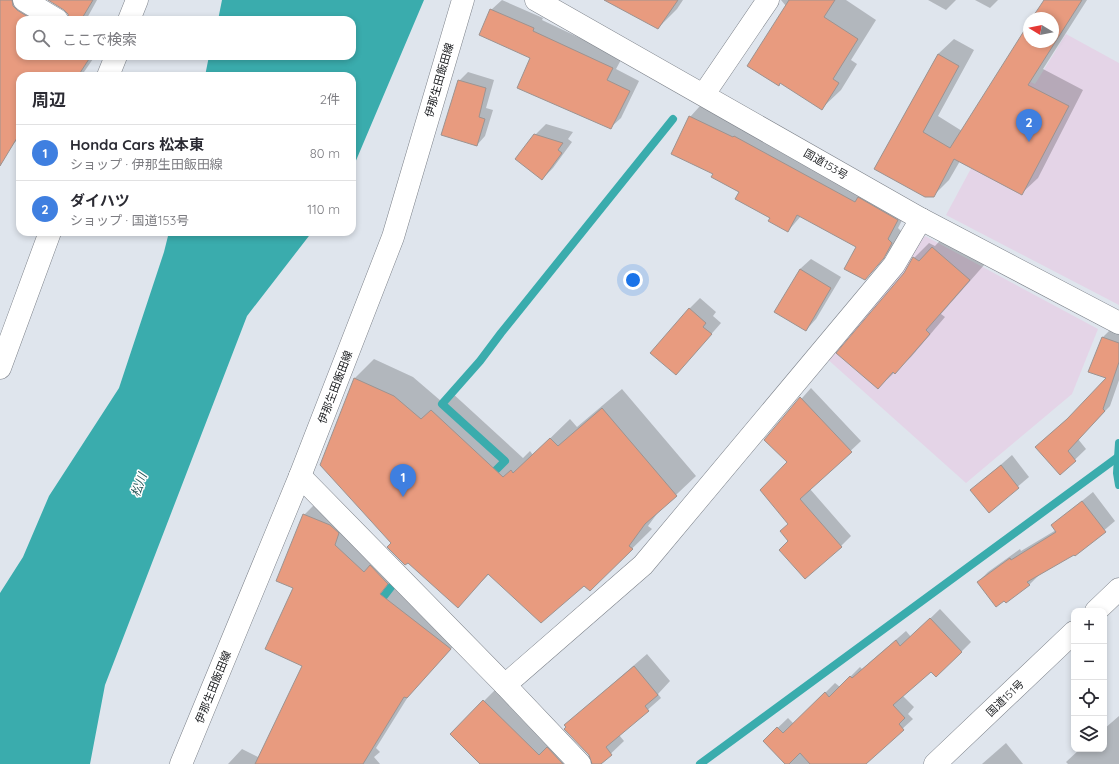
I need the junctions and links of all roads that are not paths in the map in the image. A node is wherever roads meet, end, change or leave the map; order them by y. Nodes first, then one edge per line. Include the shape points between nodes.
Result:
1 (24, 0) edge
2 (137, 0) edge
3 (463, 0) edge
4 (536, 0) edge
5 (768, 0) edge
6 (50, 16) edge
7 (131, 16) edge
8 (114, 60) edge
9 (109, 72) edge
10 (704, 94) junction
11 (921, 219) junction
12 (48, 236) edge
13 (1119, 323) edge
14 (4, 344) edge
15 (0, 368) edge
16 (300, 476) junction
17 (1119, 589) edge
18 (1099, 608) edge
19 (1071, 635) edge
20 (505, 684) junction
21 (181, 764) edge
22 (580, 764) edge
23 (935, 764) edge

1 - 6 main road
2 - 7 main road
3 - 16 main road, 伊那生田飯田線 via 392,237
4 - 10 main road, 国道153号
5 - 10 main road
8 - 9 main road
10 - 11 main road, 国道153号
11 - 13 main road, 国道153号
11 - 20 main road via 894,265 643,565
12 - 14 main road
14 - 15 main road
16 - 20 main road
16 - 21 main road, 伊那生田飯田線
17 - 18 main road
19 - 23 main road, 国道151号
20 - 22 main road

